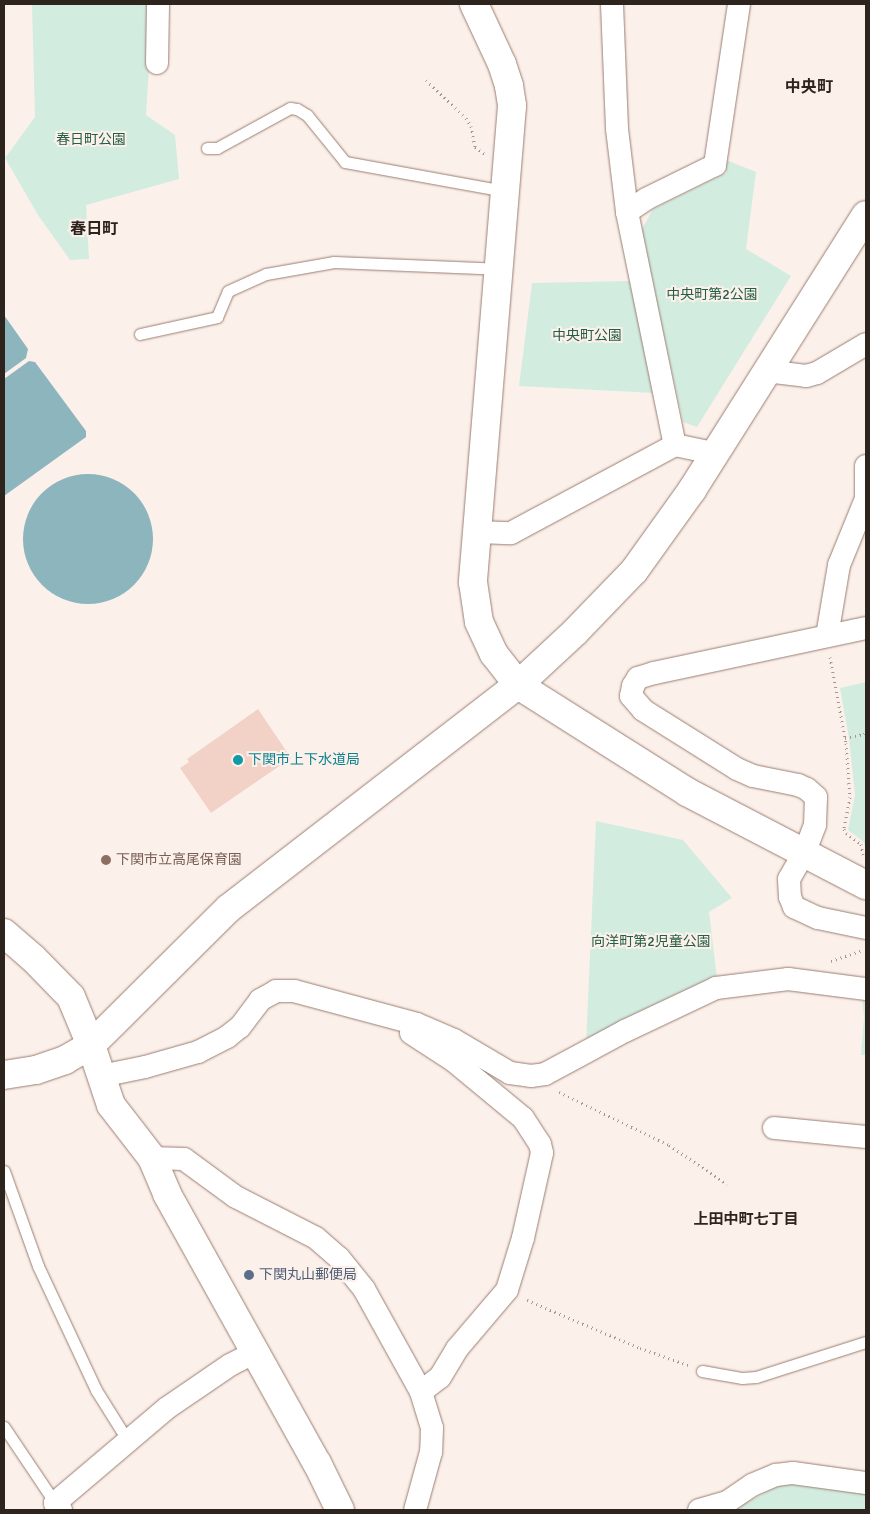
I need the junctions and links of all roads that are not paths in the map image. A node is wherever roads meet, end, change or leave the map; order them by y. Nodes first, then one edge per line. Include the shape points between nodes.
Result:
1 (158, 4) edge
2 (474, 4) edge
3 (612, 4) edge
4 (739, 4) edge
5 (157, 63) dead end
6 (207, 148) dead end
7 (505, 191) junction
8 (627, 212) junction
9 (866, 215) edge
10 (498, 269) junction
11 (140, 334) dead end
12 (866, 344) edge
13 (766, 371) junction
14 (675, 444) junction
15 (714, 453) junction
16 (866, 466) edge
17 (477, 532) junction
18 (866, 628) edge
19 (827, 636) junction
20 (518, 685) junction
21 (804, 853) junction
22 (866, 885) edge
23 (866, 928) edge
24 (4, 933) edge
25 (866, 989) edge
26 (383, 1015) junction
27 (91, 1045) junction
28 (4, 1075) edge
29 (101, 1076) junction
30 (774, 1128) dead end
31 (866, 1137) edge
32 (152, 1158) junction
33 (4, 1171) edge
34 (866, 1342) edge
35 (255, 1352) junction
36 (702, 1371) road end
37 (421, 1392) junction
38 (4, 1426) edge
39 (128, 1441) junction
40 (866, 1483) edge
41 (56, 1508) edge
42 (340, 1510) edge
43 (415, 1510) edge
44 (700, 1510) edge

1 - 5 street
2 - 7 street via 509,86 512,106
3 - 8 street via 617,129
4 - 8 street via 715,164
6 - 7 lane via 217,148 290,108 297,109 306,115 345,162
7 - 10 street
8 - 14 street
9 - 13 street
10 - 11 lane via 334,262 266,274 228,291 217,317
10 - 17 street
12 - 13 street via 817,373 806,376
13 - 15 street
14 - 15 street
14 - 17 street via 511,533
15 - 20 street via 692,490 634,571
16 - 19 street via 866,500 839,565
17 - 20 street via 473,582 479,622 494,654
18 - 19 street
19 - 21 street via 654,672 638,678 631,696 643,710 737,769 753,776 807,788 816,797 817,806 815,826
20 - 21 street via 687,792
20 - 27 street via 228,908
21 - 22 street
21 - 23 street via 788,879 794,907 818,918
24 - 27 street via 71,997
25 - 26 street via 788,979 716,988 625,1031 546,1074 532,1076 510,1073 454,1040 417,1024
26 - 29 street via 294,990 276,990 260,1000 240,1027 205,1048
26 - 37 street via 454,1061 523,1118 540,1144 542,1153 523,1238 507,1290 457,1349 440,1377
27 - 28 street via 65,1060 36,1070
27 - 29 street
29 - 32 street via 111,1105
30 - 31 street
32 - 35 street via 167,1194
32 - 37 street via 184,1159 236,1197 316,1238 328,1248 364,1289
33 - 39 lane via 38,1266 96,1390
34 - 36 lane via 756,1377 742,1378
35 - 39 street via 167,1408
35 - 42 street
37 - 43 street via 432,1428 430,1452
38 - 41 lane
39 - 41 street
40 - 44 street via 793,1473 776,1475 752,1485 727,1502

